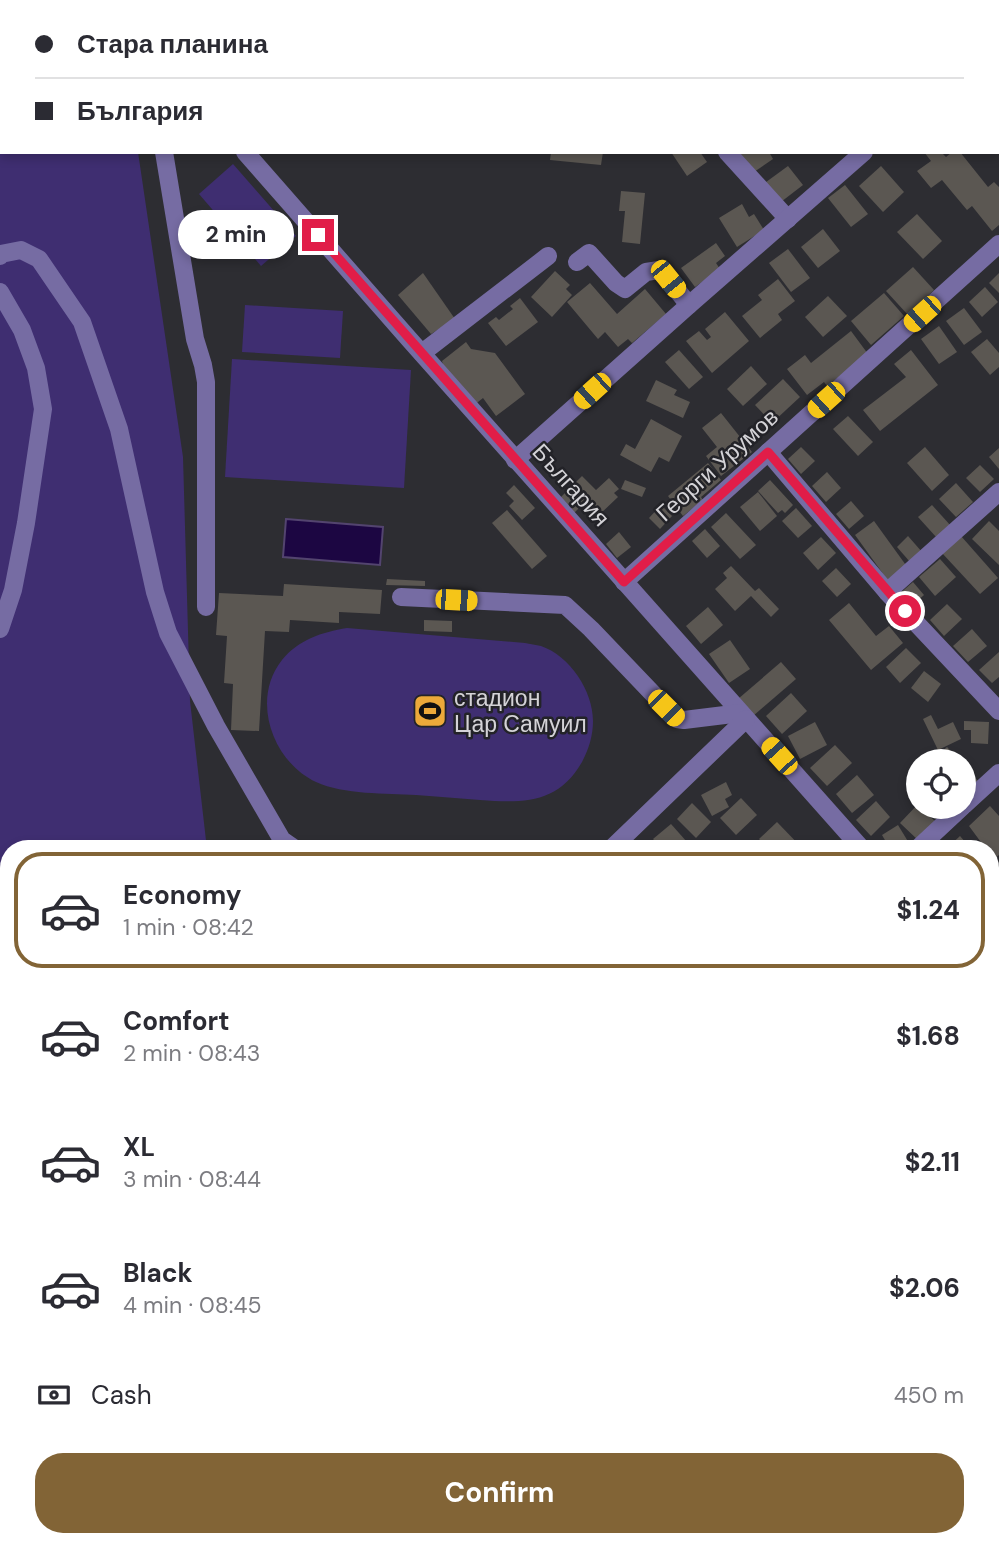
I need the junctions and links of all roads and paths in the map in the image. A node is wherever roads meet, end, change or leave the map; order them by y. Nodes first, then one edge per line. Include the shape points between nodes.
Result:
1 (164, 154) edge
2 (247, 154) edge
3 (729, 154) edge
4 (862, 154) edge
5 (788, 219) junction
6 (999, 244) edge
7 (0, 256) edge
8 (548, 256) dead end
9 (577, 262) dead end
10 (0, 292) edge
11 (689, 305) junction
12 (422, 353) junction
13 (768, 452) junction
14 (515, 460) junction
15 (999, 492) edge
16 (624, 582) junction
17 (887, 592) junction
18 (401, 597) dead end
19 (206, 607) dead end
20 (0, 629) edge
21 (999, 711) edge
22 (744, 716) junction
23 (999, 773) edge
24 (976, 794) edge
25 (949, 819) edge
26 (282, 840) edge
27 (620, 840) edge
28 (854, 840) edge
29 (927, 840) edge

1 - 19 street via 206,382
2 - 12 street, България
3 - 5 street
4 - 5 street
5 - 11 street
6 - 13 street, Георги Урумов
7 - 26 street via 21,250 38,259 82,322 119,429 168,633
8 - 12 street
9 - 11 street via 589,253 625,289 646,272 659,270
10 - 20 street via 22,330 36,368 43,409 13,590
11 - 14 street
12 - 14 street, България
13 - 16 street, Георги Урумов
13 - 17 street
14 - 16 street, България
15 - 17 street
16 - 22 street, България
17 - 21 street
18 - 22 street via 565,605 677,719
22 - 27 street
22 - 28 street, България
23 - 24 street
25 - 29 street

